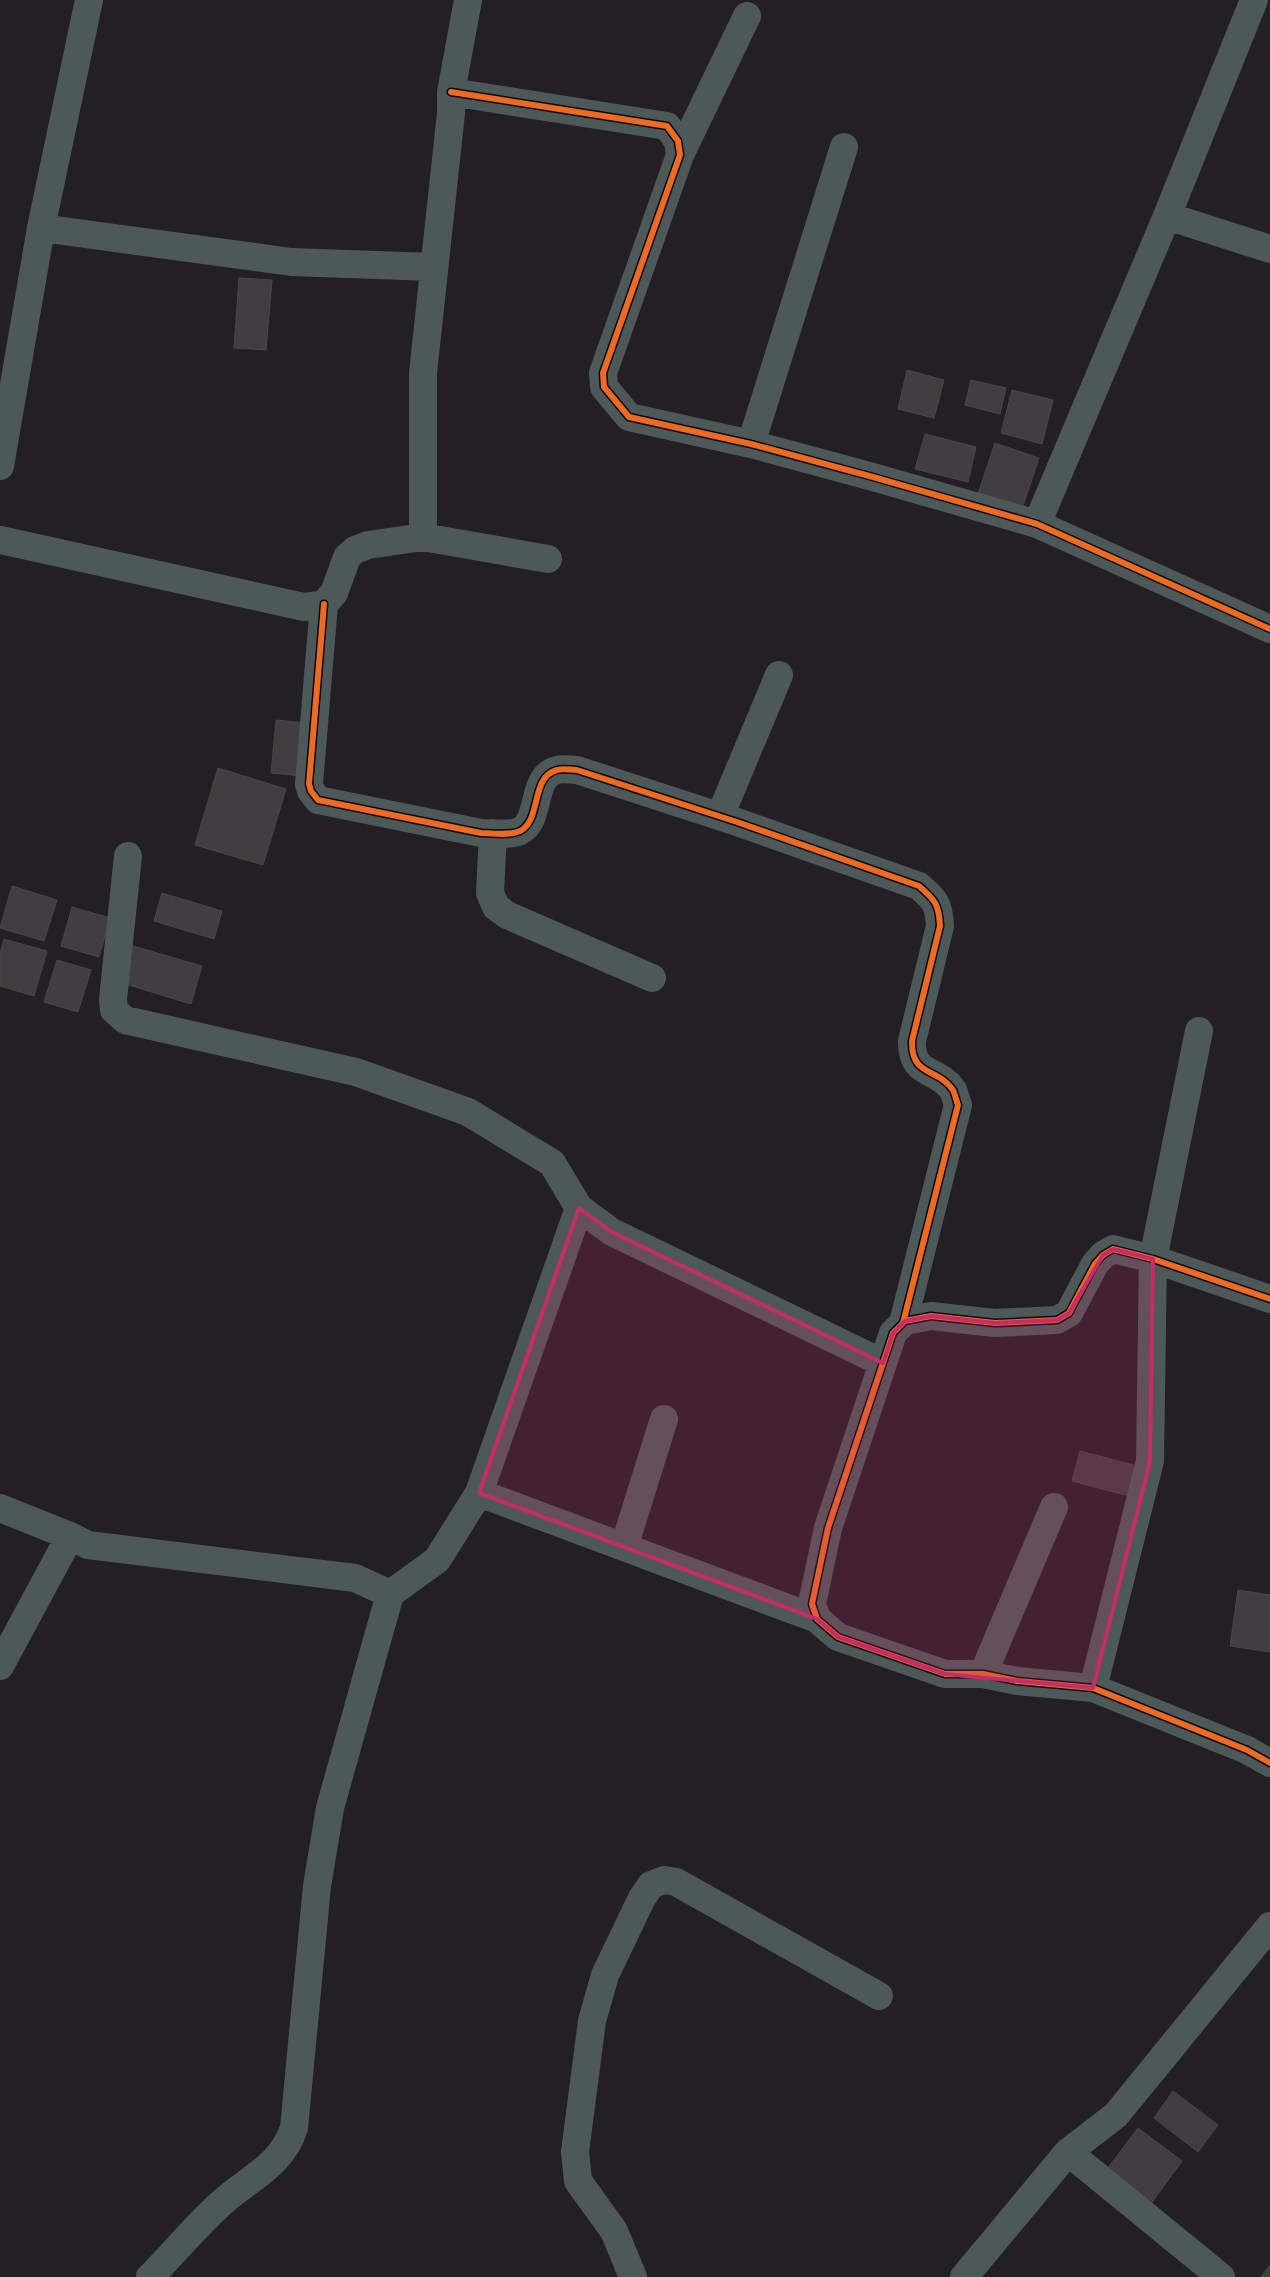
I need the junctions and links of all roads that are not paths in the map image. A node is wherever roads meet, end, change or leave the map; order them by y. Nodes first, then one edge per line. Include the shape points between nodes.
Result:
1 (88, 0) edge
2 (468, 0) edge
3 (1254, 0) edge
4 (747, 16) dead end
5 (451, 92) junction
6 (844, 147) dead end
7 (680, 155) junction
8 (1167, 216) junction
9 (41, 228) junction
10 (1270, 249) edge
11 (433, 268) junction
12 (751, 444) junction
13 (0, 466) edge
14 (1037, 524) junction
15 (423, 537) junction
16 (0, 540) edge
17 (548, 559) dead end
18 (324, 604) junction
19 (1270, 629) edge
20 (778, 675) dead end
21 (720, 816) junction
22 (494, 833) junction
23 (128, 856) dead end
24 (652, 978) dead end
25 (1199, 1031) dead end
26 (579, 1208) junction
27 (1153, 1259) junction
28 (1270, 1299) edge
29 (903, 1322) junction
30 (883, 1362) junction
31 (664, 1419) dead end
32 (479, 1493) junction
33 (1054, 1507) dead end
34 (0, 1508) edge
35 (70, 1536) junction
36 (624, 1547) junction
37 (390, 1594) junction
38 (818, 1619) junction
39 (0, 1666) edge
40 (983, 1674) junction
41 (1093, 1688) junction
42 (1270, 1763) edge
43 (1270, 1926) edge
44 (879, 1996) dead end
45 (1068, 2152) junction
46 (150, 2277) edge
47 (632, 2277) edge
48 (964, 2277) edge
49 (1221, 2277) edge

1 - 9 street
2 - 5 street
3 - 8 street
4 - 7 street
5 - 7 street via 667,126 678,141
5 - 11 street
6 - 12 street
7 - 12 street via 604,373 604,387 629,417
8 - 10 street
8 - 14 street
9 - 11 street via 291,262
9 - 13 street
11 - 15 street via 423,373
12 - 14 street
14 - 19 street
15 - 17 street
15 - 18 street via 355,550 347,557 334,593
16 - 18 street via 304,606
18 - 22 street via 311,791 318,800 480,833
20 - 21 street
21 - 22 street via 576,770 558,769 543,782 528,824 519,831
21 - 29 street via 919,886 939,907 940,926 912,1041 912,1054 917,1065 946,1082 958,1105
22 - 24 street via 490,893 496,907 507,915
23 - 26 street via 113,998 114,1010 125,1020 356,1072 468,1112 552,1163
25 - 27 street
26 - 30 street via 612,1232
26 - 32 street
27 - 28 street
27 - 29 street via 1113,1249 1103,1255 1069,1313 1057,1320 995,1323 931,1316
27 - 41 street via 1150,1461
29 - 30 street via 893,1333
30 - 38 street via 828,1528 812,1604
31 - 36 street
32 - 36 street
32 - 37 street via 437,1560
33 - 40 street
34 - 35 street
35 - 37 street via 88,1545 355,1578
35 - 39 street
36 - 38 street
37 - 46 street via 330,1808 317,1886 294,2128 290,2141 280,2156 225,2200
38 - 40 street via 838,1637 945,1674
40 - 41 street via 1017,1681
41 - 42 street via 1247,1750
43 - 45 street via 1116,2115
44 - 47 street via 676,1882 664,1880 651,1885 605,1975 592,2021 575,2152 578,2181 614,2231
45 - 48 street
45 - 49 street

